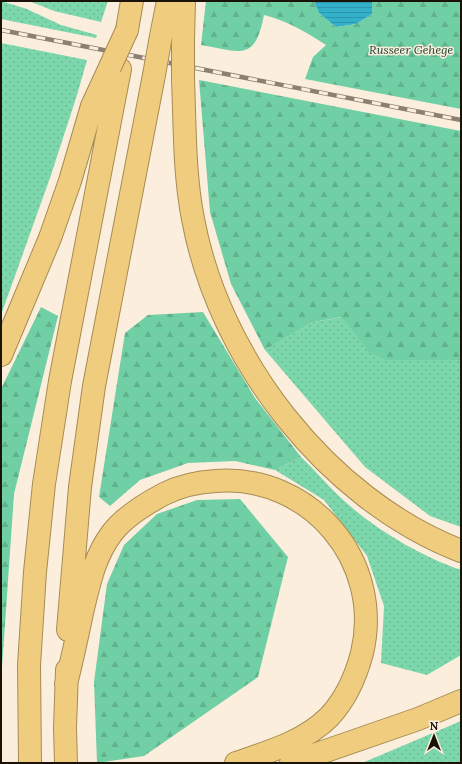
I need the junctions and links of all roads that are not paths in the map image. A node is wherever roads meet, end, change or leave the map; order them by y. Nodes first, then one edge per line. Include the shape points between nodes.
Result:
1 (132, 1) edge
2 (168, 1) edge
3 (184, 1) edge
4 (115, 68) junction
5 (1, 355) edge
6 (461, 551) edge
7 (66, 684) junction
8 (461, 701) edge
9 (30, 763) edge
10 (66, 763) edge
11 (236, 763) edge
12 (291, 763) edge

1 - 4 highway, bridge via 127,30
2 - 7 highway, bridge via 94,386 80,487 68,626
3 - 6 highway, bridge via 183,80 187,182 194,225 210,281 231,330 246,358 283,413 309,444 354,488 419,532
4 - 5 highway via 92,106 50,238
4 - 9 highway via 44,484 29,665
7 - 10 highway
7 - 11 highway via 93,566 113,531 150,501 197,482 250,481 268,486 292,498 321,518 336,533 351,557 361,584 366,608 365,640 351,685 328,717 284,746
8 - 12 highway via 418,719

